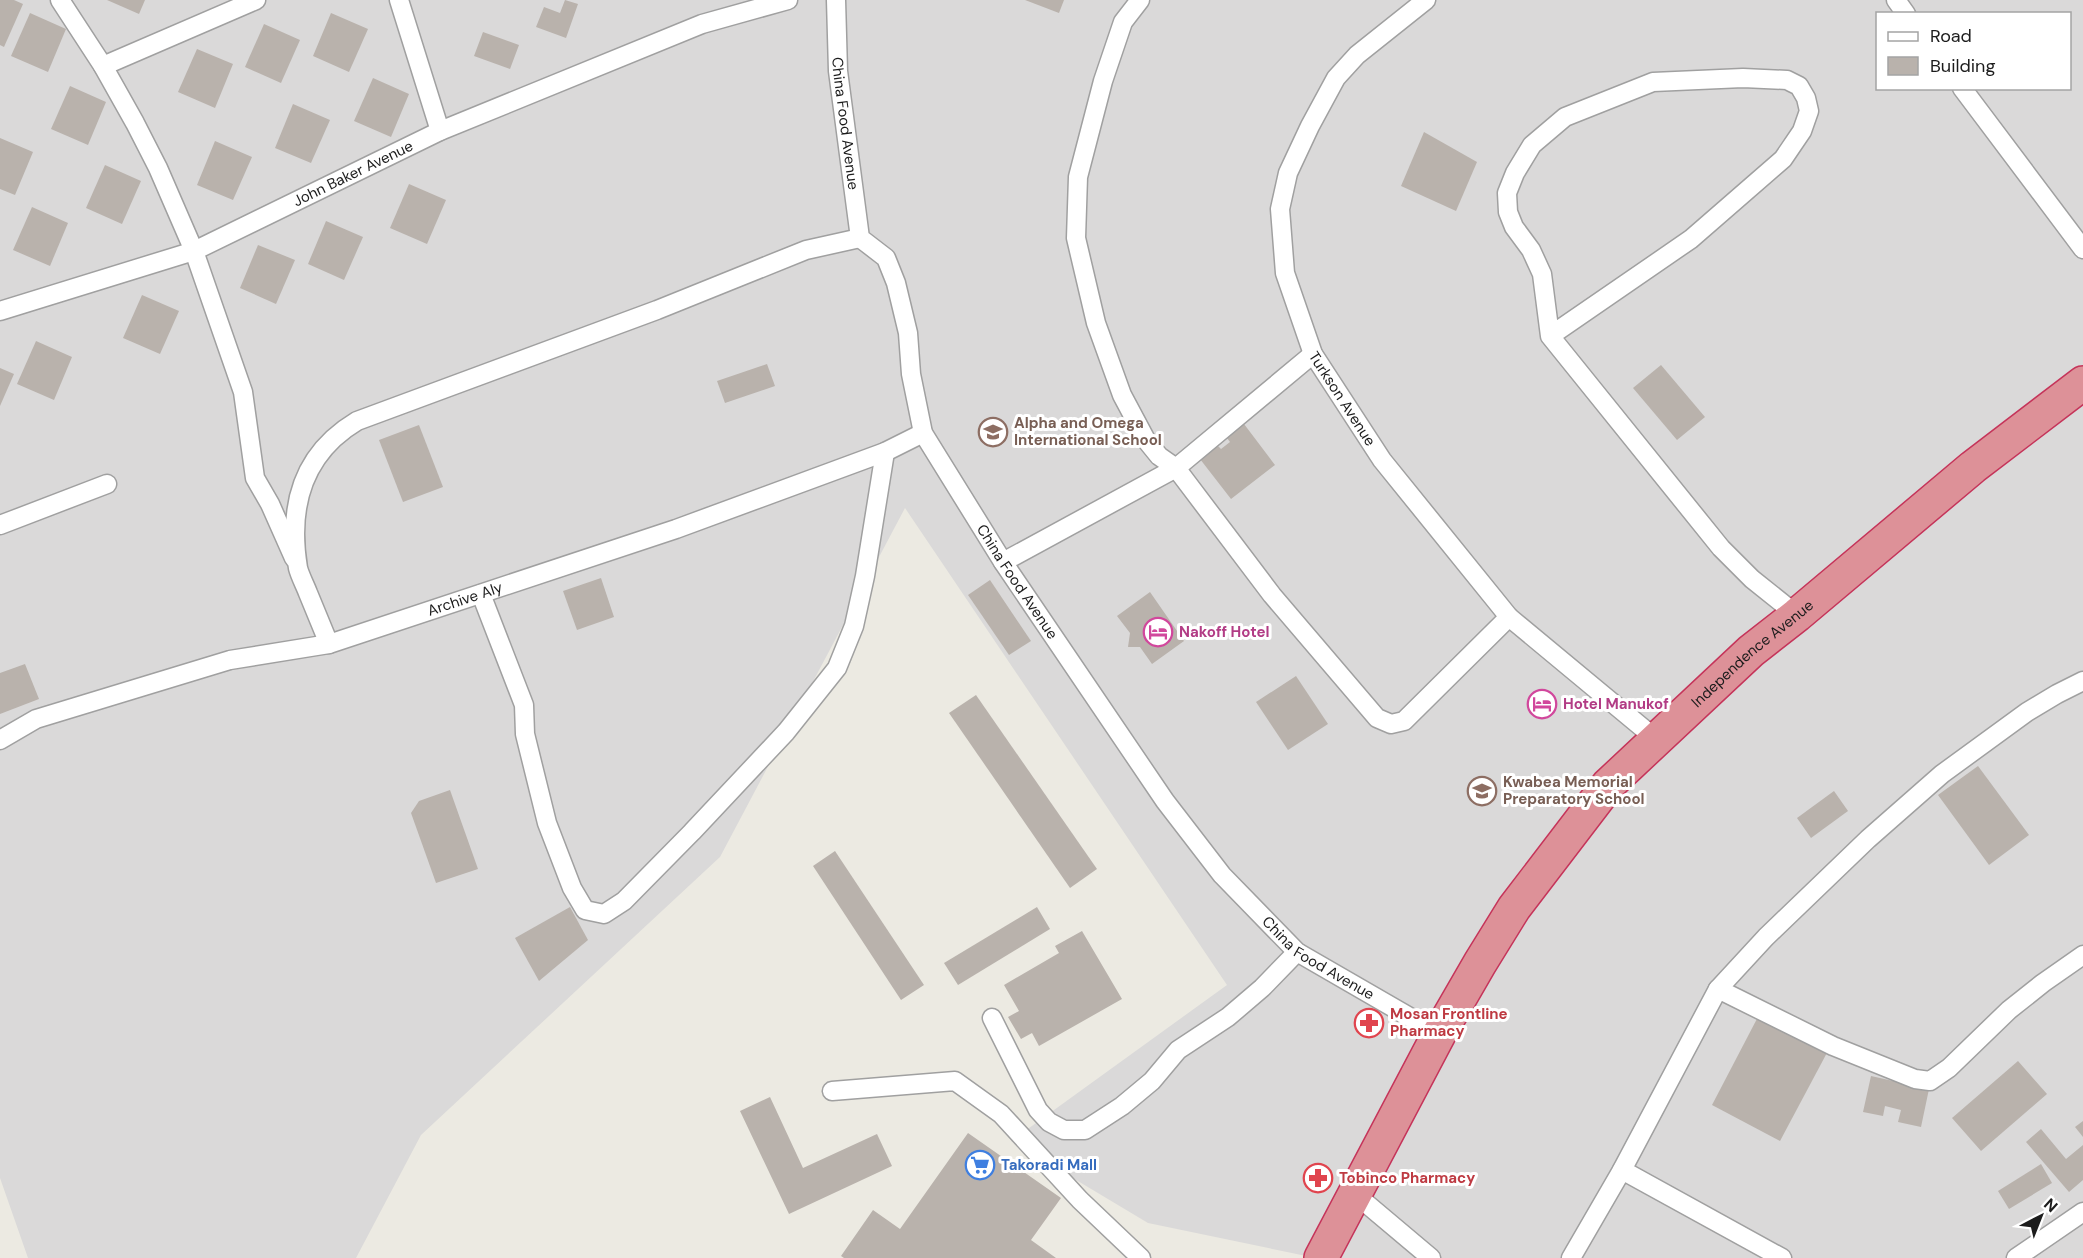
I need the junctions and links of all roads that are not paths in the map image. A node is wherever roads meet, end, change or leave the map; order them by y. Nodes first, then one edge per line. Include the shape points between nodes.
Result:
1 (60, 0) edge
2 (256, 0) edge
3 (399, 0) edge
4 (788, 0) edge
5 (836, 0) edge
6 (1140, 0) edge
7 (1426, 0) edge
8 (103, 66) junction
9 (1964, 90) edge
10 (440, 131) junction
11 (860, 238) junction
12 (2083, 249) edge
13 (194, 251) junction
14 (1, 307) edge
15 (1550, 336) junction
16 (1313, 354) junction
17 (2083, 383) edge
18 (923, 433) junction
19 (885, 452) junction
20 (1176, 468) junction
21 (107, 484) dead end
22 (0, 525) edge
23 (1004, 562) junction
24 (298, 569) junction
25 (481, 594) junction
26 (1797, 615) junction
27 (1509, 617) junction
28 (329, 644) junction
29 (2083, 681) edge
30 (1656, 738) junction
31 (0, 740) edge
32 (1297, 952) junction
33 (2083, 955) edge
34 (1718, 989) junction
35 (992, 1018) dead end
36 (1439, 1034) junction
37 (832, 1091) dead end
38 (1622, 1170) junction
39 (1355, 1194) junction
40 (2083, 1212) edge
41 (1141, 1258) edge
42 (1321, 1258) edge
43 (1431, 1258) edge
44 (1571, 1258) edge
45 (1782, 1258) edge
46 (2016, 1258) edge

1 - 8 street
2 - 8 street
3 - 10 street
4 - 10 street, John Baker Avenue via 702,24
5 - 11 street, China Food Avenue via 838,71
6 - 20 street via 1123,22 1103,81 1078,177 1076,238 1096,322 1122,395 1146,440
7 - 16 street, Turkson Avenue via 1357,55 1336,78 1288,173 1281,209 1285,273
8 - 13 street via 158,168
9 - 12 street
10 - 13 street, John Baker Avenue
11 - 18 street, China Food Avenue via 886,258 896,283
11 - 24 street via 806,250 657,310 357,421 338,432 304,479 295,515
13 - 14 street, John Baker Avenue
13 - 24 street via 243,392 255,478
15 - 15 street via 1542,274 1508,212 1507,193 1532,145 1565,117 1653,82 1743,78 1787,80 1799,86 1809,111 1802,131 1784,159 1691,238
15 - 26 street via 1721,548
16 - 20 street
16 - 27 street, Turkson Avenue via 1382,460
17 - 26 highway, Independence Avenue via 1973,466
18 - 19 street, Archive Aly
18 - 23 street, China Food Avenue
19 - 25 street, Archive Aly via 676,529
19 - 25 street via 854,626 837,668 786,732 692,832 624,901 604,914 585,910 572,888 547,823 525,734 524,705
20 - 23 street
20 - 27 street via 1272,595 1377,718 1391,724 1404,721
21 - 22 street
23 - 32 street, China Food Avenue via 1165,801 1222,875
24 - 28 street
25 - 28 street, Archive Aly
26 - 30 highway, Independence Avenue via 1751,651
27 - 30 street, Turkson Avenue
28 - 31 street, Archive Aly via 230,660 36,719
29 - 34 street via 2027,712 1942,774 1766,937
30 - 36 highway, Independence Avenue via 1608,785 1514,908
32 - 35 street via 1228,1017 1178,1050 1152,1081 1085,1130 1064,1130 1038,1110
32 - 36 street, China Food Avenue
33 - 34 street via 2009,1010 1949,1068 1930,1081 1833,1046
34 - 38 street
36 - 39 highway, Independence Avenue
37 - 41 street via 955,1080 1002,1114 1080,1200
38 - 44 street
38 - 45 street
39 - 42 highway, Independence Avenue
39 - 43 street
40 - 46 street

